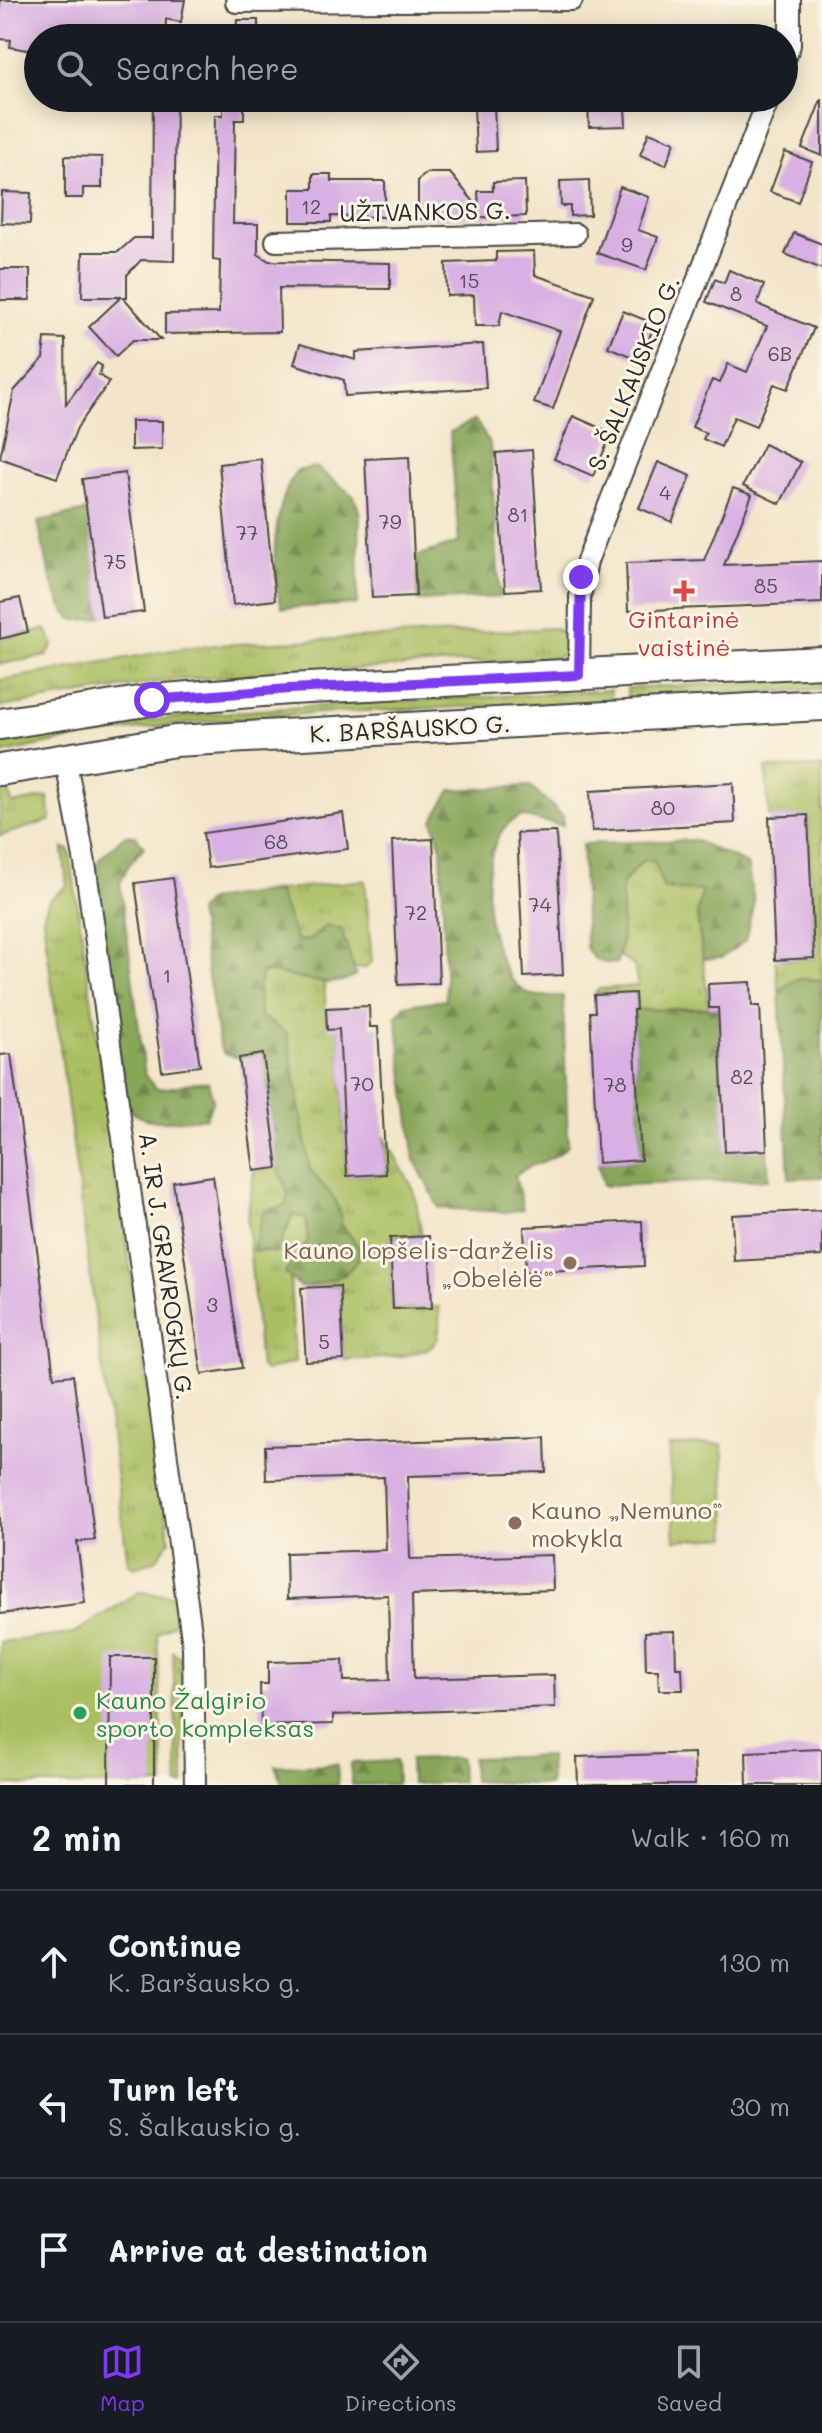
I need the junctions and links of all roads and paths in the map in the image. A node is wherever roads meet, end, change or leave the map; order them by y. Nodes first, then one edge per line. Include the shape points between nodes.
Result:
1 (572, 0) edge
2 (790, 0) edge
3 (236, 2) dead end
4 (790, 24) edge
5 (763, 112) edge
6 (575, 234) dead end
7 (276, 241) dead end
8 (822, 662) edge
9 (579, 675) junction
10 (822, 705) edge
11 (0, 724) edge
12 (65, 757) junction
13 (0, 770) edge
14 (195, 1785) edge

1 - 3 street
2 - 4 street
5 - 9 street, S. ŠALKAUSKIO G. via 587,561 580,597
6 - 7 street, UŽTVANKOS G.
8 - 9 main road, K. BARŠAUSKO G.
9 - 11 main road, K. BARŠAUSKO G. via 167,699
10 - 12 main road, K. BARŠAUSKO G. via 175,741
12 - 13 main road, K. BARŠAUSKO G.
12 - 14 street, A. IR J. GRAVROGKŲ G. via 85,863 193,1646

